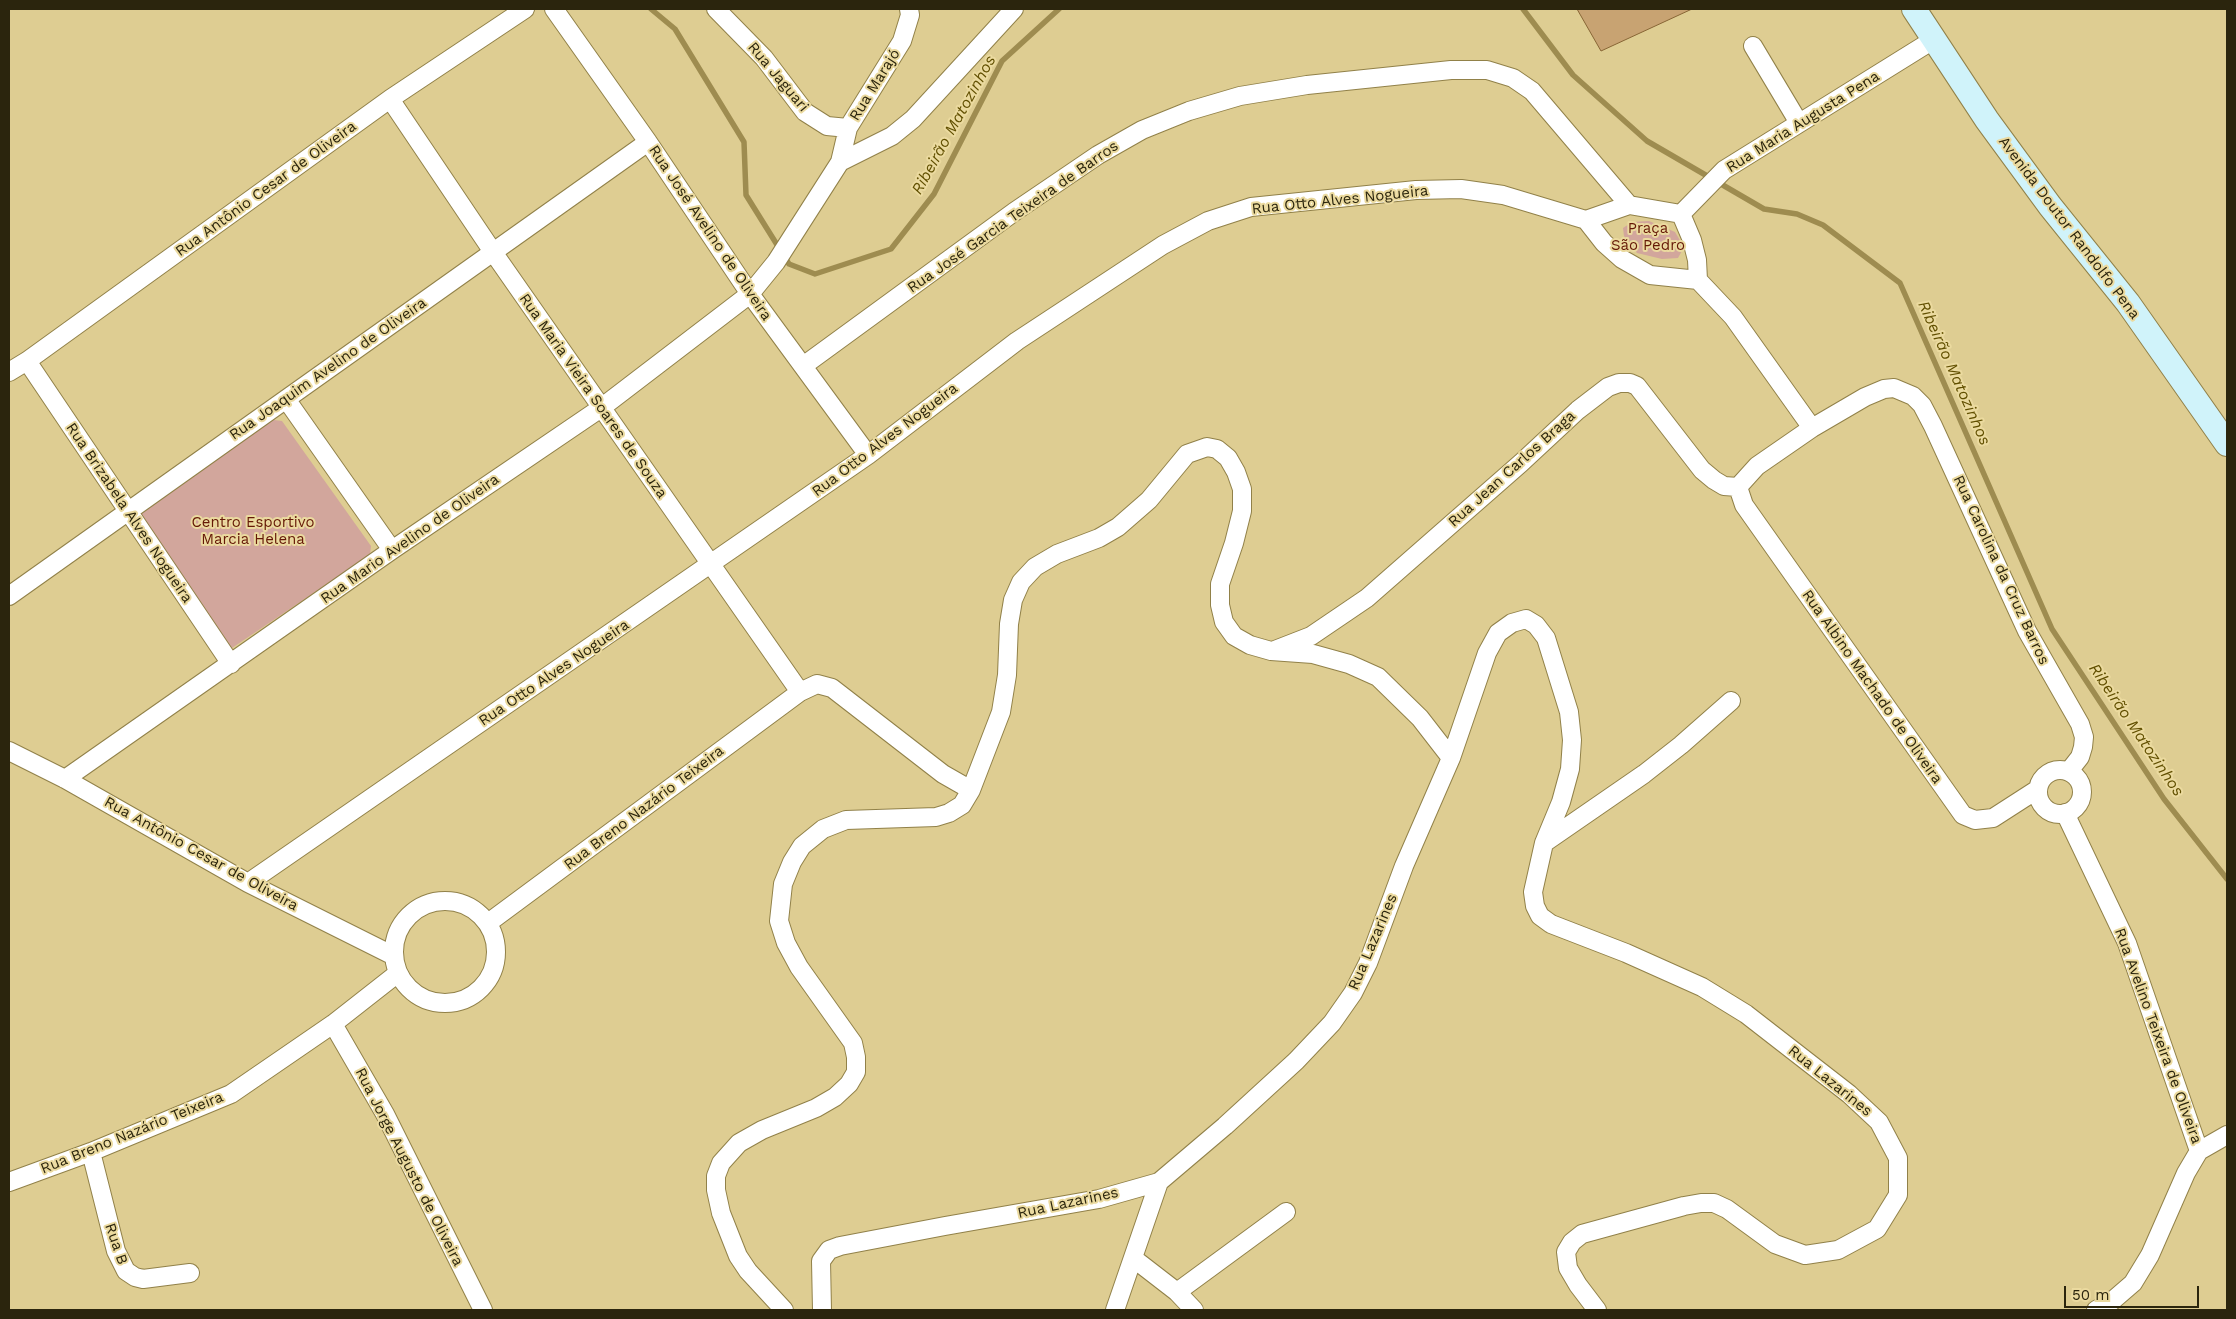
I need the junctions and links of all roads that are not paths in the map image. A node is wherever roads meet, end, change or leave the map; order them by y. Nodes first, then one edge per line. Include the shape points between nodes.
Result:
1 (525, 9) edge
2 (554, 9) edge
3 (716, 9) edge
4 (910, 9) edge
5 (1014, 9) edge
6 (1914, 9) edge
7 (1933, 40) junction
8 (1753, 46) dead end
9 (390, 99) junction
10 (1799, 123) junction
11 (848, 128) junction
12 (648, 142) junction
13 (840, 162) junction
14 (1629, 205) junction
15 (1681, 214) junction
16 (1586, 220) junction
17 (493, 252) junction
18 (1698, 280) junction
19 (750, 294) junction
20 (27, 361) junction
21 (803, 366) junction
22 (9, 372) edge
23 (286, 399) junction
24 (601, 408) junction
25 (1812, 428) junction
26 (2227, 444) edge
27 (868, 455) junction
28 (1738, 487) junction
29 (128, 511) junction
30 (392, 550) junction
31 (711, 565) junction
32 (9, 596) edge
33 (1271, 651) junction
34 (230, 664) junction
35 (800, 692) junction
36 (1731, 701) dead end
37 (9, 750) edge
38 (1451, 758) junction
39 (2069, 771) junction
40 (65, 779) junction
41 (2038, 789) junction
42 (971, 790) junction
43 (2065, 813) junction
44 (1544, 843) junction
45 (248, 883) junction
46 (488, 923) junction
47 (396, 964) junction
48 (333, 1024) junction
49 (2227, 1135) edge
50 (2199, 1151) junction
51 (90, 1152) junction
52 (9, 1182) edge
53 (1159, 1182) junction
54 (1286, 1212) dead end
55 (1133, 1258) junction
56 (190, 1273) dead end
57 (1177, 1292) junction
58 (483, 1310) edge
59 (784, 1310) edge
60 (822, 1310) edge
61 (1115, 1310) edge
62 (1194, 1310) edge
63 (1597, 1310) edge
64 (2096, 1310) edge

1 - 9 street, Rua Antônio Cesar de Oliveira
2 - 12 street, Rua José Avelino de Oliveira
3 - 11 street, Rua Jaguari via 764,58 805,112 827,126
4 - 11 street, Rua Marajó via 902,41
5 - 13 street via 913,119 892,136
6 - 7 main road, Avenida Doutor Randolfo Pena
7 - 10 street, Rua Maria Augusta Pena
7 - 26 main road, Avenida Doutor Randolfo Pena via 2024,171 2128,303
8 - 10 street
9 - 17 street, Rua Maria Vieira Soares de Souza
9 - 20 street, Rua Antônio Cesar de Oliveira
10 - 15 street, Rua Maria Augusta Pena via 1724,170
11 - 13 street, Rua Marajó
12 - 17 street, Rua Joaquim Avelino de Oliveira
12 - 19 street, Rua José Avelino de Oliveira
13 - 19 street, Rua Mario Avelino de Oliveira via 776,262
14 - 15 street
14 - 16 street
14 - 21 street, Rua José Garcia Teixeira de Barros via 1532,91 1513,78 1487,70 1451,70 1307,85 1240,96 1142,130 1098,155 1014,212
15 - 18 street via 1696,254
16 - 18 street via 1622,260 1650,275
16 - 27 street, Rua Otto Alves Nogueira via 1503,195 1461,189 1416,190 1260,206 1208,221 1163,245 1017,342
17 - 23 street, Rua Joaquim Avelino de Oliveira
17 - 24 street, Rua Maria Vieira Soares de Souza
18 - 25 street via 1738,323
19 - 21 street, Rua José Avelino de Oliveira
19 - 24 street, Rua Mario Avelino de Oliveira
20 - 22 street, Rua Antônio Cesar de Oliveira
20 - 29 street, Rua Brizabela Alves Nogueira
21 - 27 street, Rua José Avelino de Oliveira
23 - 29 street, Rua Joaquim Avelino de Oliveira
23 - 30 street
24 - 30 street, Rua Mario Avelino de Oliveira
24 - 31 street, Rua Maria Vieira Soares de Souza
25 - 28 street via 1757,466
25 - 39 street, Rua Carolina da Cruz Barros via 1884,389 1903,390 1922,405 2027,631 2080,724 2083,747
27 - 31 street, Rua Otto Alves Nogueira
28 - 33 street, Rua Jean Carlos Braga via 1724,486 1702,470 1637,386 1630,383 1614,385 1578,410 1367,598 1311,636
28 - 41 street, Rua Albino Machado de Oliveira via 1744,505 1963,815 1975,820 1993,818
29 - 32 street, Rua Joaquim Avelino de Oliveira
29 - 34 street, Rua Brizabela Alves Nogueira
30 - 34 street, Rua Mario Avelino de Oliveira
31 - 35 street, Rua Maria Vieira Soares de Souza
31 - 45 street, Rua Otto Alves Nogueira
33 - 38 street via 1314,654 1348,664 1378,678 1420,718
33 - 42 street via 1234,636 1224,622 1220,584 1242,511 1242,489 1228,458 1207,447 1197,449 1179,462 1149,500 1118,527 1057,554 1020,582 1008,624 1001,712
34 - 40 street, Rua Mario Avelino de Oliveira
35 - 42 street via 817,684 832,688 943,774
35 - 46 street, Rua Breno Nazário Teixeira
36 - 44 street via 1644,774
37 - 40 street, Rua Antônio Cesar de Oliveira
38 - 44 street, Rua Lazarines via 1498,632 1512,622 1526,619 1546,638 1569,712 1572,740 1570,769
38 - 53 street, Rua Lazarines via 1404,866 1368,962 1337,1015 1296,1061
39 - 41 street via 2049,773
39 - 43 street via 2079,780 2082,794 2077,806
40 - 45 street, Rua Antônio Cesar de Oliveira
41 - 43 street via 2045,808 2058,814
42 - 59 street via 962,805 949,814 846,820 823,829 802,846 783,884 779,921 786,943 852,1043 856,1057 856,1072 835,1097 739,1143 721,1163 716,1176 721,1212 738,1256
43 - 50 street, Rua Avelino Teixeira de Oliveira via 2127,943
44 - 63 street, Rua Lazarines via 1533,892 1540,916 1551,924 1626,952 1702,986 1746,1014 1880,1122 1898,1158 1898,1195 1877,1229 1838,1250 1805,1255 1775,1244 1714,1203 1684,1206 1582,1234 1566,1252 1568,1268
45 - 47 street, Rua Antônio Cesar de Oliveira
46 - 47 street via 477,911 462,903 445,901 429,904 402,924 395,939
46 - 47 street via 495,939 497,956 493,973 484,987 470,998 454,1003 436,1003 420,998 407,987
47 - 48 street, Rua Breno Nazário Teixeira
48 - 51 street, Rua Breno Nazário Teixeira via 231,1094
48 - 58 street, Rua Jorge Augusto de Oliveira via 385,1114
49 - 50 street
50 - 64 street via 2150,1255 2133,1283
51 - 52 street, Rua Breno Nazário Teixeira
51 - 56 street, Rua B via 116,1251 126,1271 144,1279
53 - 55 street
53 - 60 street, Rua Lazarines via 1100,1200 945,1226 829,1250 821,1261
54 - 57 street
55 - 57 street
55 - 61 street
57 - 62 street

